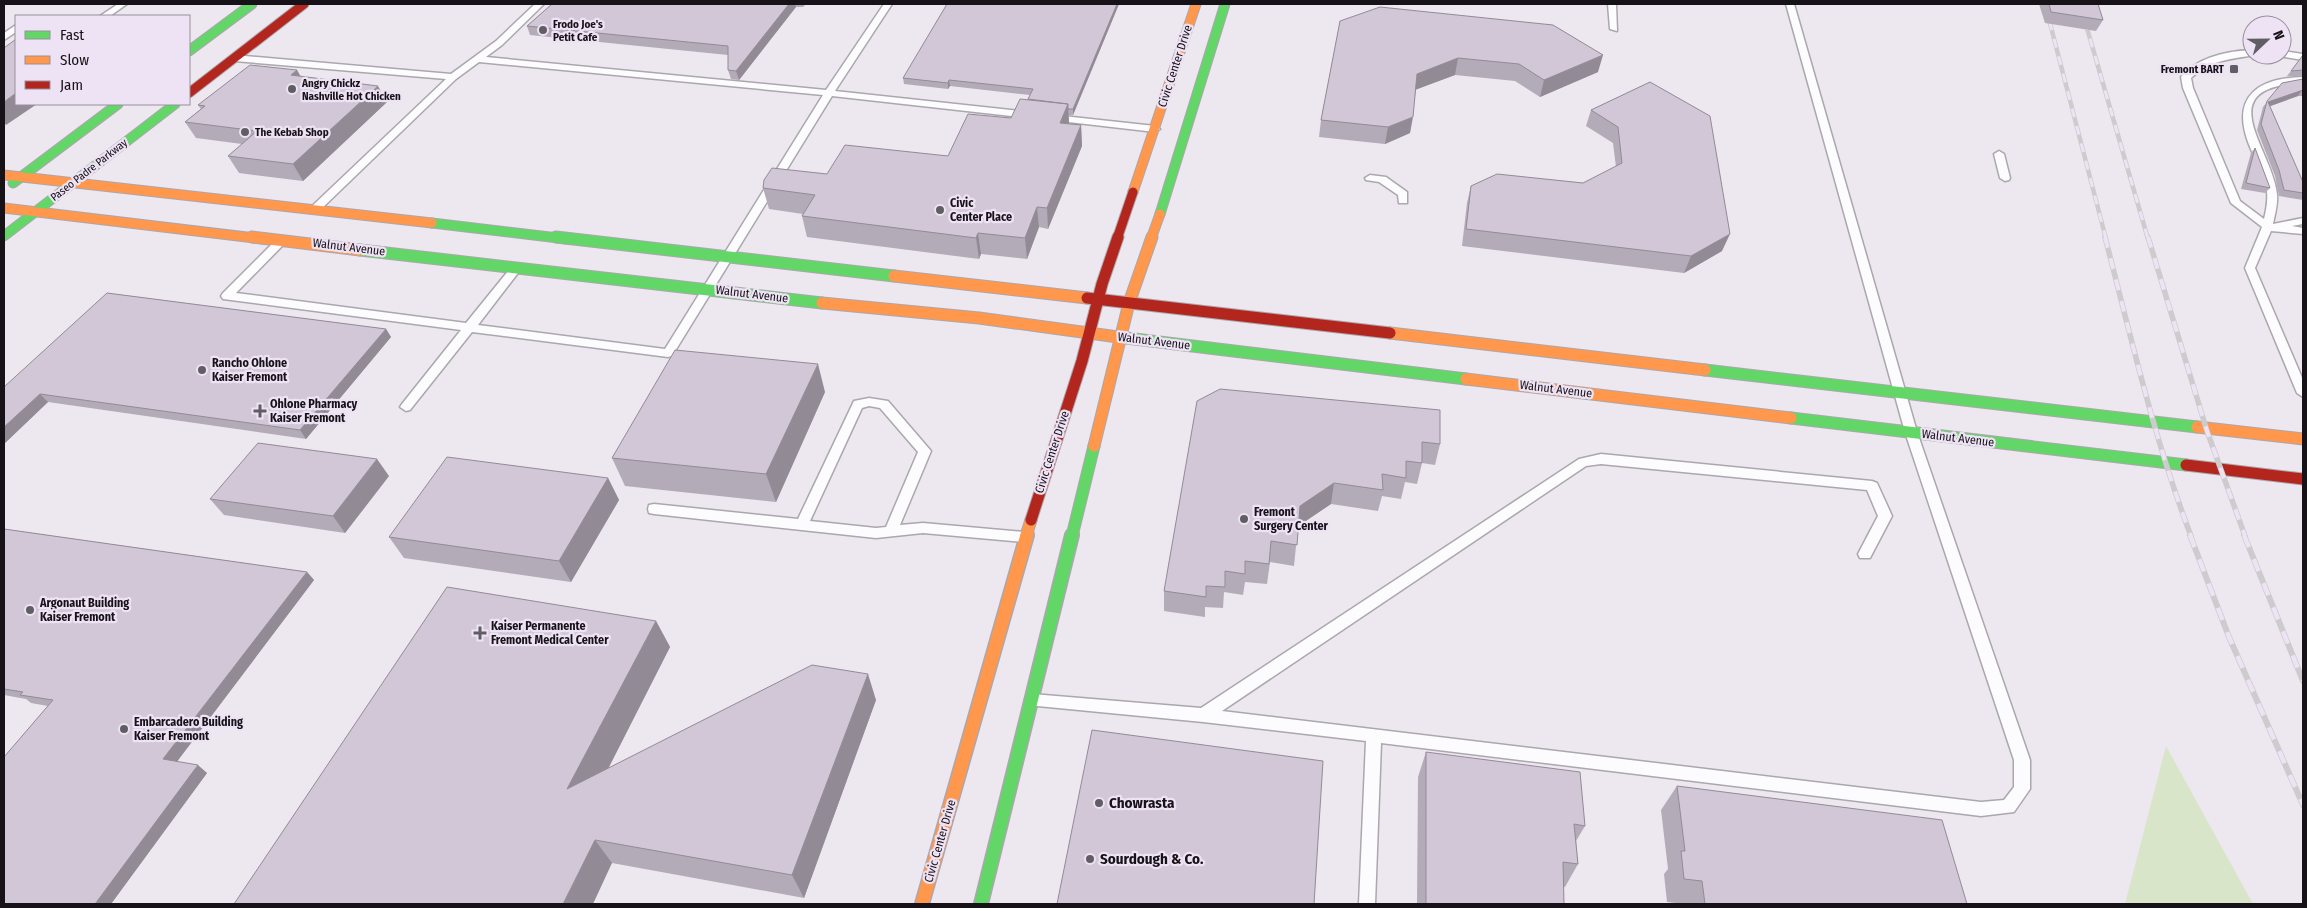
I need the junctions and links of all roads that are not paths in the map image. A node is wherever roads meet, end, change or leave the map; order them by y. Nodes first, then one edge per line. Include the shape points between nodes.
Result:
1 (123, 4) edge
2 (252, 4) edge
3 (304, 4) edge
4 (540, 4) edge
5 (888, 4) edge
6 (1196, 4) edge
7 (1225, 4) edge
8 (1612, 4) edge
9 (1790, 4) edge
10 (106, 15) edge
11 (15, 29) edge
12 (1614, 29) dead end
13 (4, 37) edge
14 (190, 50) edge
15 (2242, 54) edge
16 (234, 58) junction
17 (476, 59) junction
18 (453, 77) junction
19 (2303, 80) edge
20 (190, 92) edge
21 (829, 93) junction
22 (117, 105) edge
23 (173, 105) edge
24 (1155, 129) junction
25 (1999, 154) dead end
26 (4, 175) edge
27 (21, 177) junction
28 (1370, 178) dead end
29 (2005, 178) dead end
30 (71, 183) junction
31 (4, 190) edge
32 (1403, 201) dead end
33 (4, 208) edge
34 (314, 210) junction
35 (36, 211) junction
36 (2303, 221) edge
37 (2268, 227) junction
38 (2303, 231) edge
39 (4, 236) edge
40 (282, 240) junction
41 (728, 257) junction
42 (517, 267) junction
43 (708, 289) junction
44 (1098, 300) junction
45 (1129, 304) junction
46 (471, 327) junction
47 (1088, 333) junction
48 (1120, 337) junction
49 (1900, 392) junction
50 (2303, 393) edge
51 (406, 407) dead end
52 (1911, 432) junction
53 (2303, 439) edge
54 (2303, 479) edge
55 (654, 508) dead end
56 (802, 525) junction
57 (891, 532) junction
58 (1025, 537) junction
59 (1865, 554) dead end
60 (1031, 700) junction
61 (1203, 716) junction
62 (1374, 736) junction
63 (922, 904) edge
64 (981, 904) edge
65 (1367, 904) edge

1 - 10 lane
2 - 14 main road
3 - 16 main road
4 - 17 lane via 499,43
5 - 21 lane
6 - 24 main road, Civic Center Drive
7 - 45 main road
8 - 12 lane
9 - 49 lane
11 - 13 lane
15 - 37 lane via 2226,56 2194,68 2186,77 2236,203
16 - 18 lane
16 - 20 main road
17 - 18 lane
17 - 21 lane
18 - 34 lane
19 - 37 lane via 2265,85 2254,94 2248,105 2248,124 2272,194
21 - 24 lane
21 - 41 lane
22 - 27 main road
23 - 30 main road, Paseo Padre Parkway
24 - 44 main road, Civic Center Drive via 1122,219
25 - 29 lane
26 - 27 main road
27 - 30 main road
27 - 31 main road
28 - 32 lane via 1382,179 1403,194
30 - 34 main road
30 - 35 main road, Paseo Padre Parkway
33 - 35 main road, Walnut Avenue
34 - 41 main road
35 - 39 main road, Paseo Padre Parkway
35 - 40 main road, Walnut Avenue
36 - 37 lane
37 - 38 lane
37 - 50 lane via 2250,268
40 - 42 main road, Walnut Avenue
40 - 46 lane via 227,296
41 - 43 lane
41 - 44 main road
42 - 43 main road, Walnut Avenue
42 - 46 lane
43 - 46 lane via 668,354
43 - 47 main road, Walnut Avenue
44 - 45 main road
44 - 47 main road, Civic Center Drive
45 - 48 main road
45 - 49 main road
46 - 51 lane
47 - 48 main road, Walnut Avenue
47 - 58 main road, Civic Center Drive via 1082,361
48 - 52 main road, Walnut Avenue
48 - 60 main road
49 - 52 lane
49 - 53 main road
52 - 54 main road, Walnut Avenue
52 - 62 lane via 2022,760 2022,789 2008,807 1981,809
55 - 56 lane
56 - 57 lane
56 - 57 lane via 858,404 869,402 884,404 925,452
57 - 58 lane via 923,528
58 - 63 main road, Civic Center Drive
59 - 61 lane via 1885,516 1872,486 1601,459 1584,462
60 - 61 lane
60 - 64 main road
61 - 62 lane
62 - 65 lane

